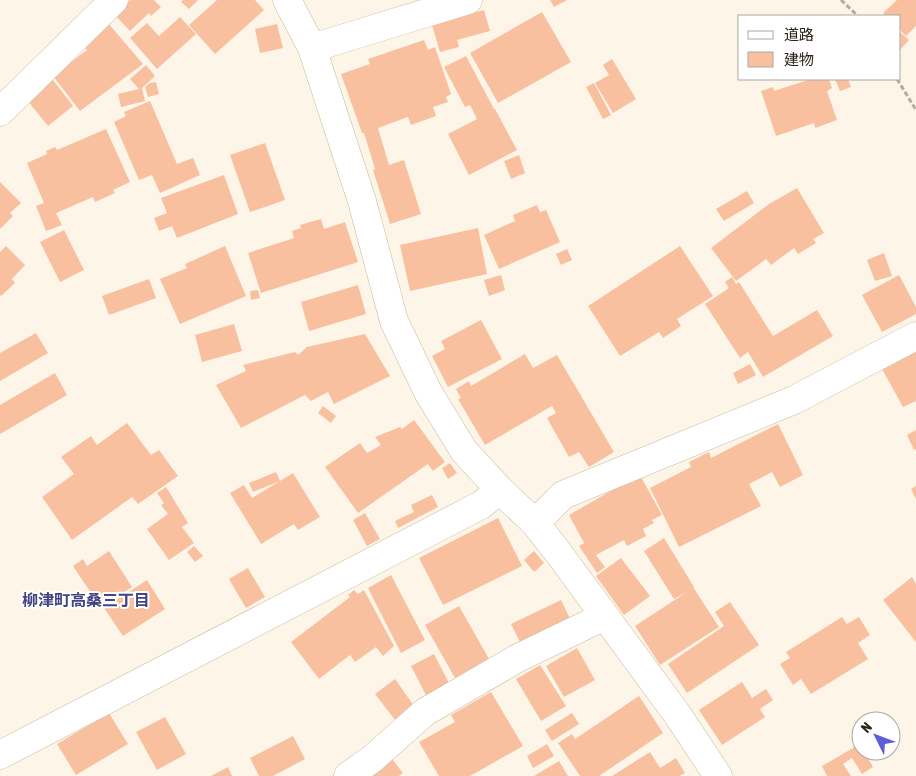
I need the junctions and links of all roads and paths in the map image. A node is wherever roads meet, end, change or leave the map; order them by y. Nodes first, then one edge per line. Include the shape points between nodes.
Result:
1 (114, 0) edge
2 (287, 0) edge
3 (468, 0) edge
4 (842, 0) edge
5 (857, 15) edge
6 (312, 48) junction
7 (898, 80) edge
8 (916, 110) edge
9 (0, 112) edge
10 (916, 336) edge
11 (500, 490) junction
12 (535, 523) junction
13 (605, 616) junction
14 (0, 755) edge
15 (348, 776) edge
16 (718, 776) edge

1 - 9 street
2 - 6 street
3 - 6 street
4 - 5 path
6 - 11 street via 362,201 394,321 428,392 464,451
7 - 8 path
10 - 12 street via 794,400 563,495
11 - 12 street
11 - 14 street via 481,505
12 - 13 street
13 - 15 street via 518,658 425,712
13 - 16 street

